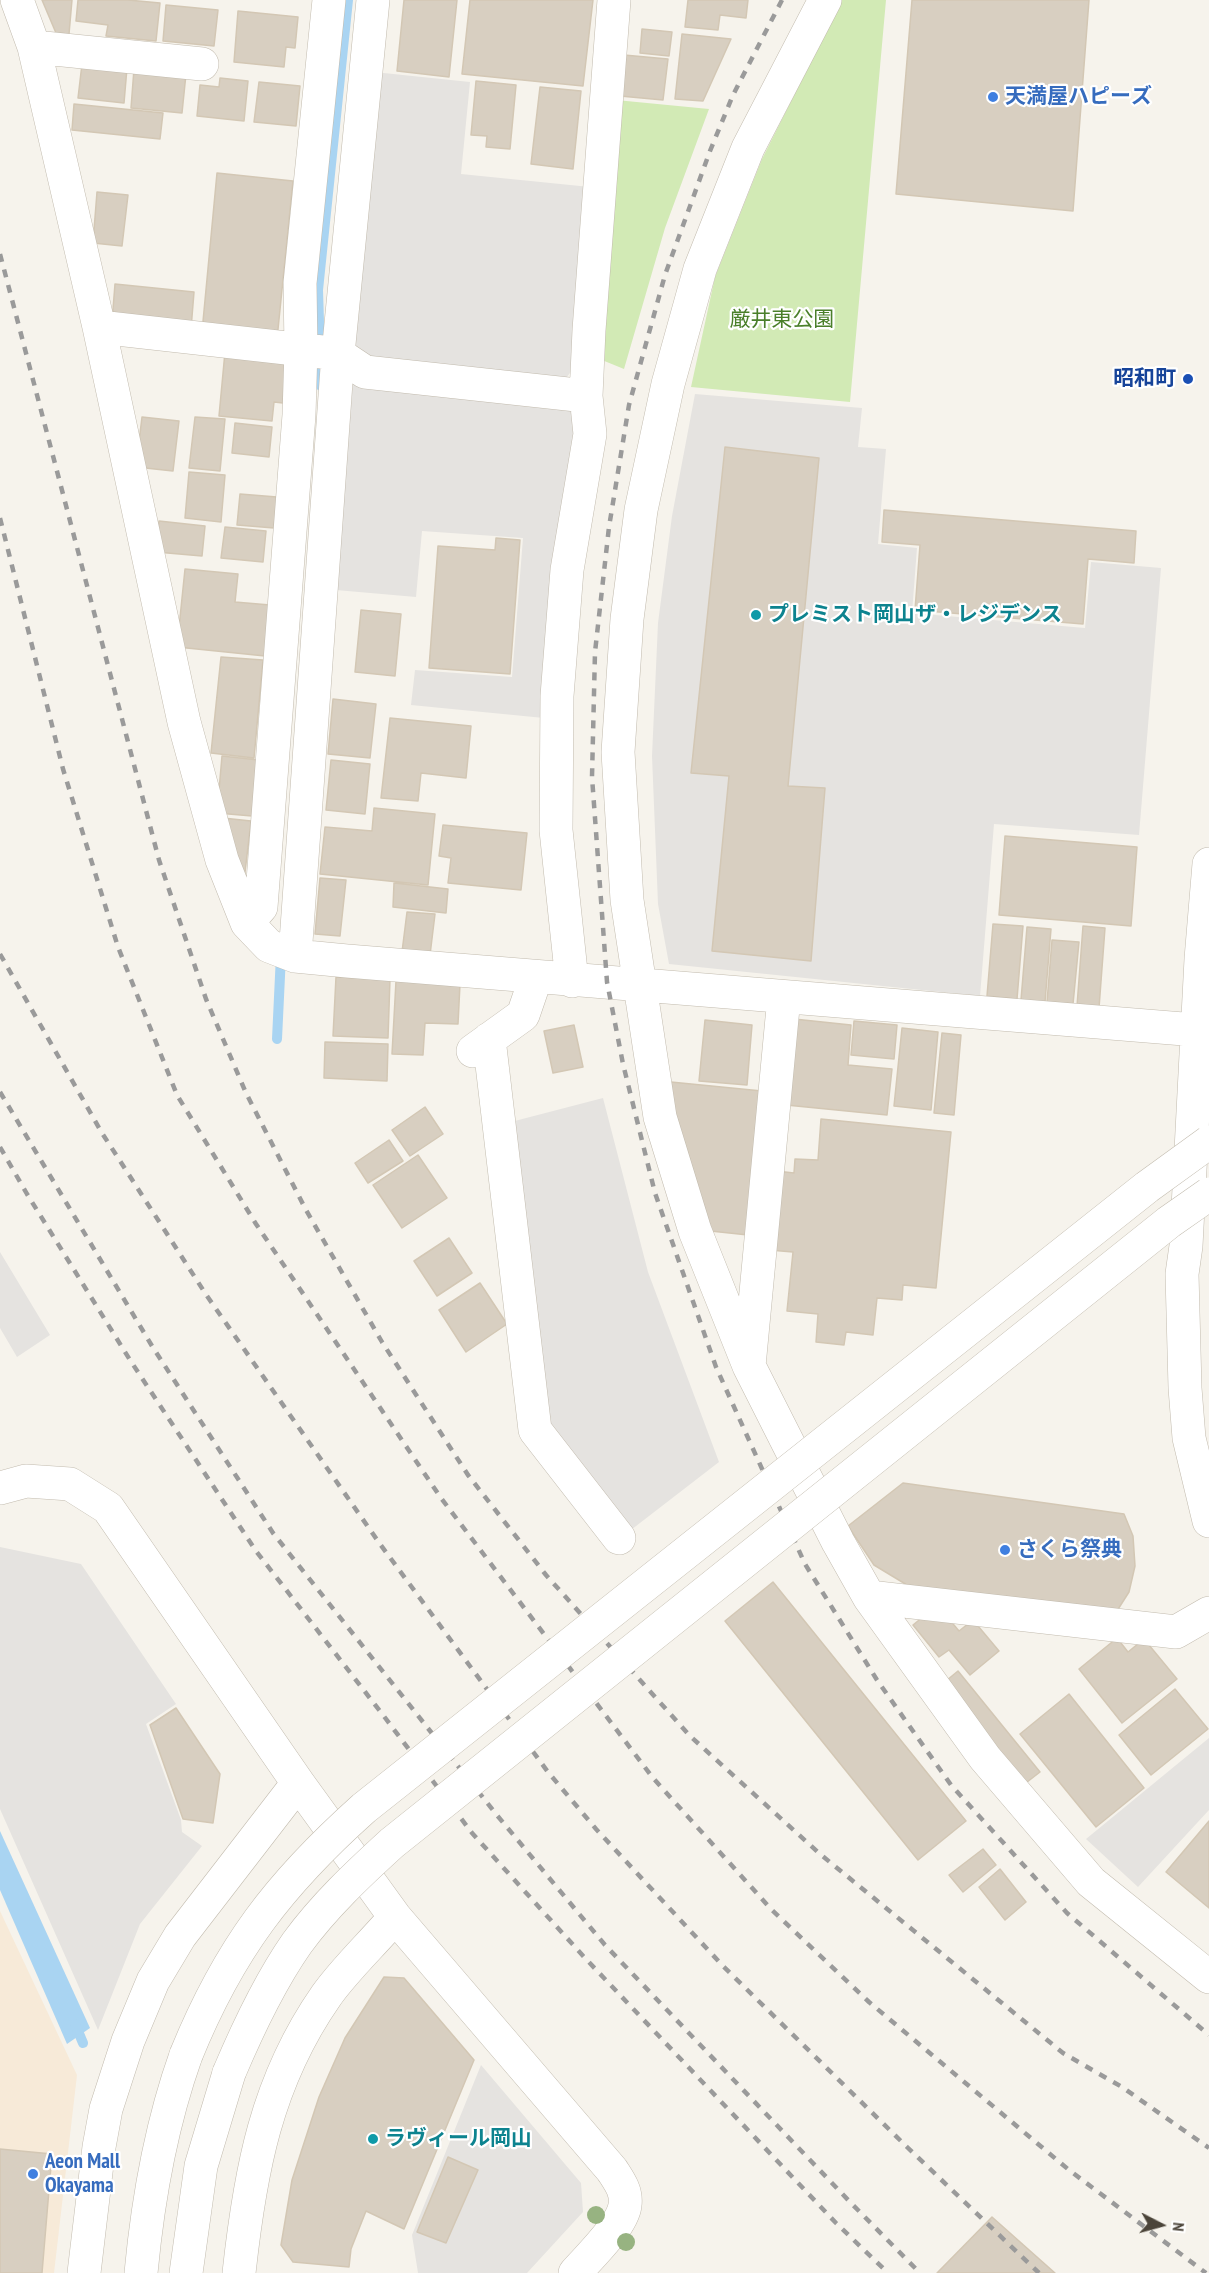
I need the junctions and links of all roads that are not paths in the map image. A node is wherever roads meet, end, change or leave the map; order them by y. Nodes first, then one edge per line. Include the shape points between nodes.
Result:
1 (17, 0) edge
2 (329, 0) edge
3 (373, 0) edge
4 (614, 0) edge
5 (825, 0) edge
6 (34, 46) junction
7 (202, 64) dead end
8 (99, 327) junction
9 (320, 352) junction
10 (586, 396) junction
11 (1209, 864) edge
12 (274, 944) junction
13 (536, 977) junction
14 (572, 981) junction
15 (641, 984) junction
16 (784, 997) junction
17 (1203, 1031) edge
18 (1209, 1142) edge
19 (1209, 1194) edge
20 (1197, 1241) edge
21 (748, 1366) junction
22 (0, 1488) edge
23 (1209, 1521) edge
24 (619, 1538) dead end
25 (869, 1597) junction
26 (1209, 1613) edge
27 (298, 1783) junction
28 (395, 1917) junction
29 (1209, 1977) edge
30 (84, 2273) edge
31 (141, 2273) edge
32 (186, 2273) edge
33 (239, 2273) edge
34 (575, 2273) edge

1 - 6 street
2 - 9 street via 300,283
3 - 9 street
4 - 10 street
5 - 15 street via 748,148 700,269 668,384 641,510 627,619 618,752 627,900
6 - 7 street
6 - 8 street
8 - 9 street
8 - 12 street via 184,722 222,860
9 - 10 street via 365,372
9 - 12 street
9 - 12 street via 299,415 261,907
10 - 14 street via 590,434 567,570 557,696 556,830
11 - 17 street
12 - 13 street
13 - 14 street
13 - 24 street via 523,1015 481,1045 536,1430
14 - 15 street
15 - 16 street
15 - 21 street via 660,1117 695,1231
16 - 17 street
16 - 21 street
17 - 20 street
18 - 31 street, bridge via 1147,1187 364,1808 313,1855 260,1917 219,1982 186,2055 159,2149
19 - 32 street, bridge via 392,1843 346,1887 298,1942 261,2003 229,2073 201,2166
20 - 23 street via 1182,1274 1187,1418
21 - 25 street
22 - 27 street via 26,1481 70,1484 108,1508
25 - 26 street via 1176,1632
25 - 29 street via 985,1758 1091,1882
27 - 28 street
27 - 30 street via 180,1936 153,1982 106,2109
28 - 33 street via 326,1995 294,2047 258,2146
28 - 34 street via 624,2188 625,2205 619,2221

